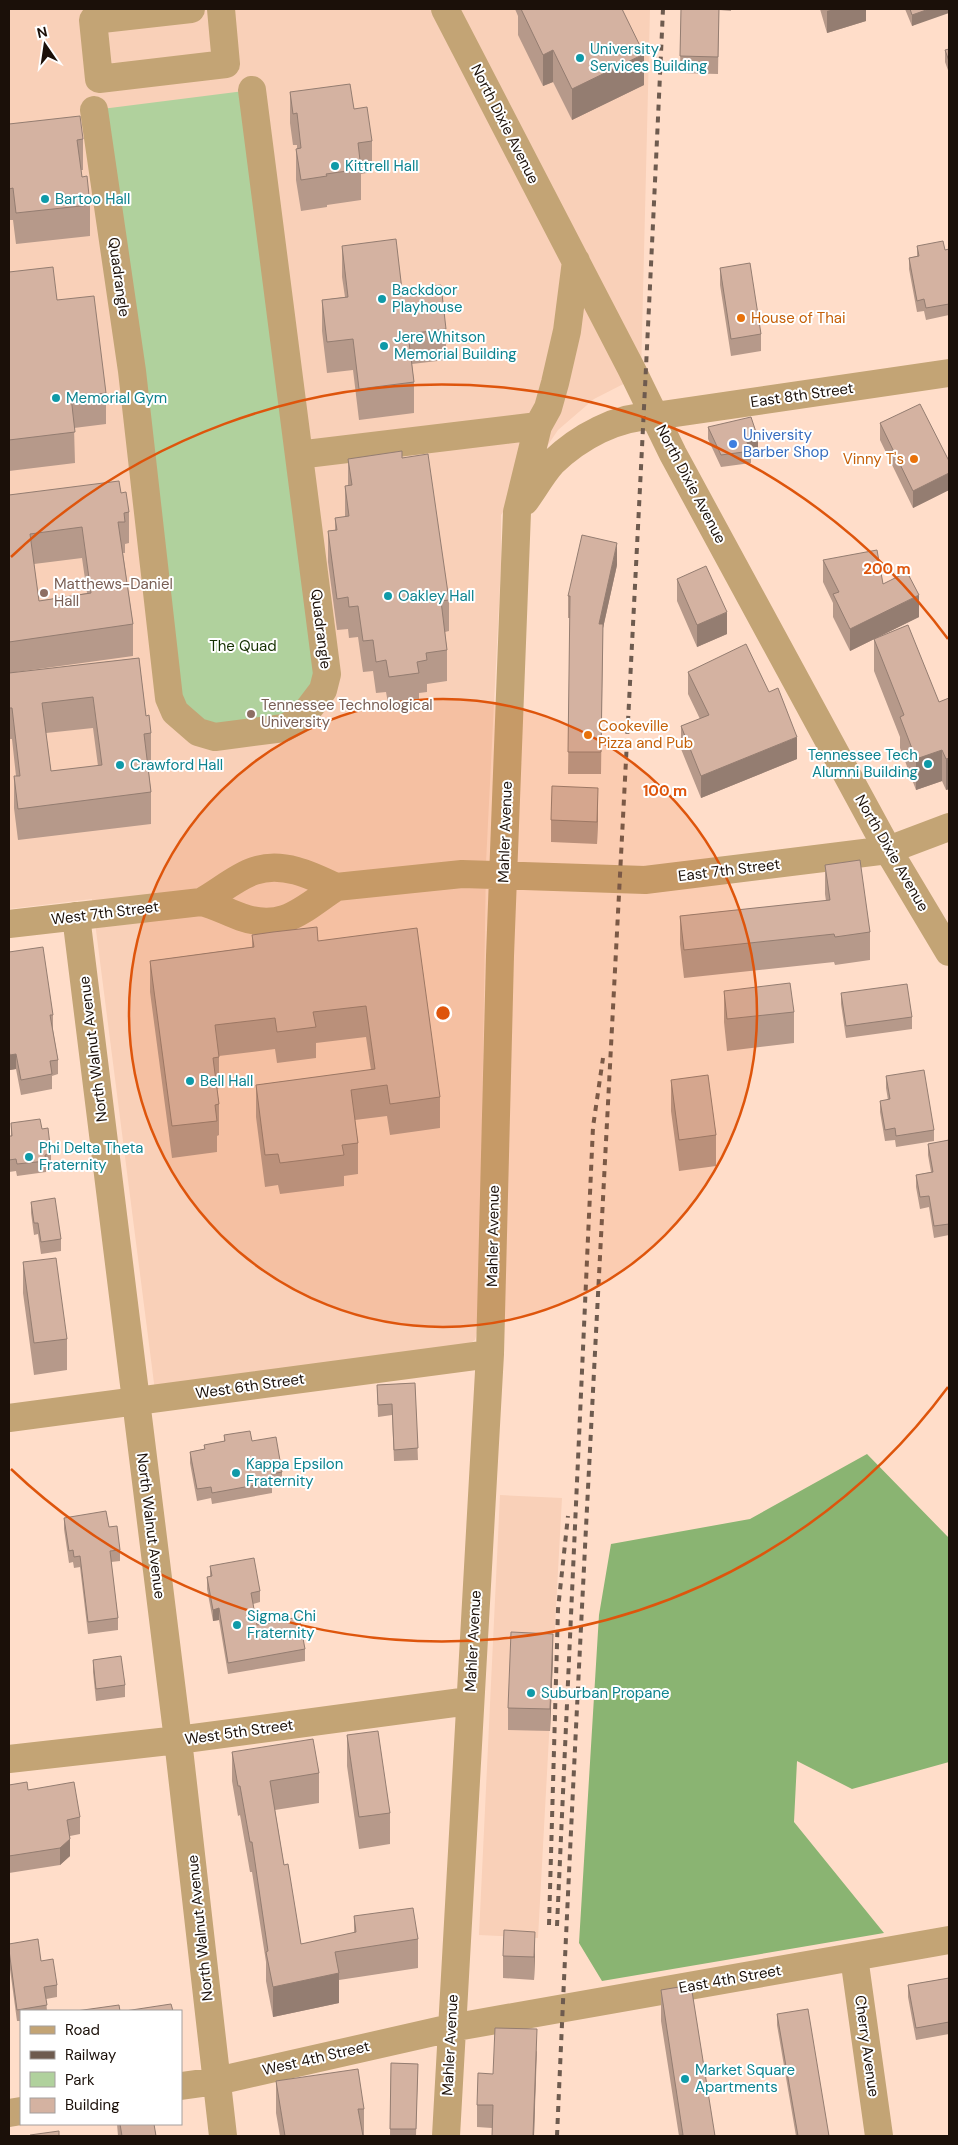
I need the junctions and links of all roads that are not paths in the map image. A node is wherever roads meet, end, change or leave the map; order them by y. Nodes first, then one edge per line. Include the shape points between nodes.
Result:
1 (191, 9) edge
2 (220, 9) edge
3 (445, 9) edge
4 (252, 90) dead end
5 (94, 110) dead end
6 (576, 261) junction
7 (623, 352) junction
8 (949, 373) edge
9 (655, 416) junction
10 (538, 426) junction
11 (572, 445) junction
12 (306, 454) dead end
13 (517, 512) junction
14 (949, 827) edge
15 (888, 850) junction
16 (504, 874) junction
17 (336, 888) junction
18 (201, 902) junction
19 (76, 916) junction
20 (9, 924) edge
21 (949, 952) edge
22 (490, 1354) junction
23 (136, 1402) junction
24 (9, 1418) edge
25 (469, 1701) junction
26 (178, 1740) junction
27 (9, 1759) edge
28 (949, 1940) edge
29 (854, 1957) junction
30 (451, 2028) junction
31 (217, 2080) junction
32 (182, 2086) edge
33 (223, 2136) edge
34 (446, 2136) edge
35 (879, 2136) edge

1 - 2 street via 93,20 99,79 226,64
3 - 6 street, North Dixie Avenue
4 - 5 street, Quadrangle via 327,674 323,690 301,719 284,728 215,737 198,732 175,712 169,698 132,371
6 - 7 street, North Dixie Avenue
6 - 10 street, Mahler Avenue via 568,331 548,408
7 - 9 street, North Dixie Avenue
7 - 11 street via 628,374 627,399
8 - 9 street, East 8th Street
9 - 11 street via 643,416 606,427
9 - 15 street, North Dixie Avenue
10 - 12 street
10 - 13 street, Mahler Avenue
11 - 13 street via 551,465
13 - 16 street, Mahler Avenue
14 - 15 street, East 7th Street
15 - 16 street, East 7th Street via 645,880
15 - 21 street, North Dixie Avenue
16 - 17 street, West 7th Street via 462,874
16 - 22 street, Mahler Avenue
17 - 18 street, West 7th Street via 310,875 275,868 255,870
17 - 18 street, West 7th Street via 284,921 263,923
18 - 19 street, West 7th Street
19 - 20 street, West 7th Street
19 - 23 street, North Walnut Avenue
22 - 23 street, West 6th Street
22 - 25 street, Mahler Avenue
23 - 24 street, West 6th Street
23 - 26 street, North Walnut Avenue
25 - 26 street, West 5th Street
25 - 30 street, Mahler Avenue
26 - 27 street, West 5th Street
26 - 31 street, North Walnut Avenue
28 - 29 street, East 4th Street
29 - 30 street, East 4th Street
29 - 35 street, Cherry Avenue
30 - 31 street, West 4th Street
30 - 34 street, Mahler Avenue
31 - 32 street, West 4th Street
31 - 33 street, North Walnut Avenue

